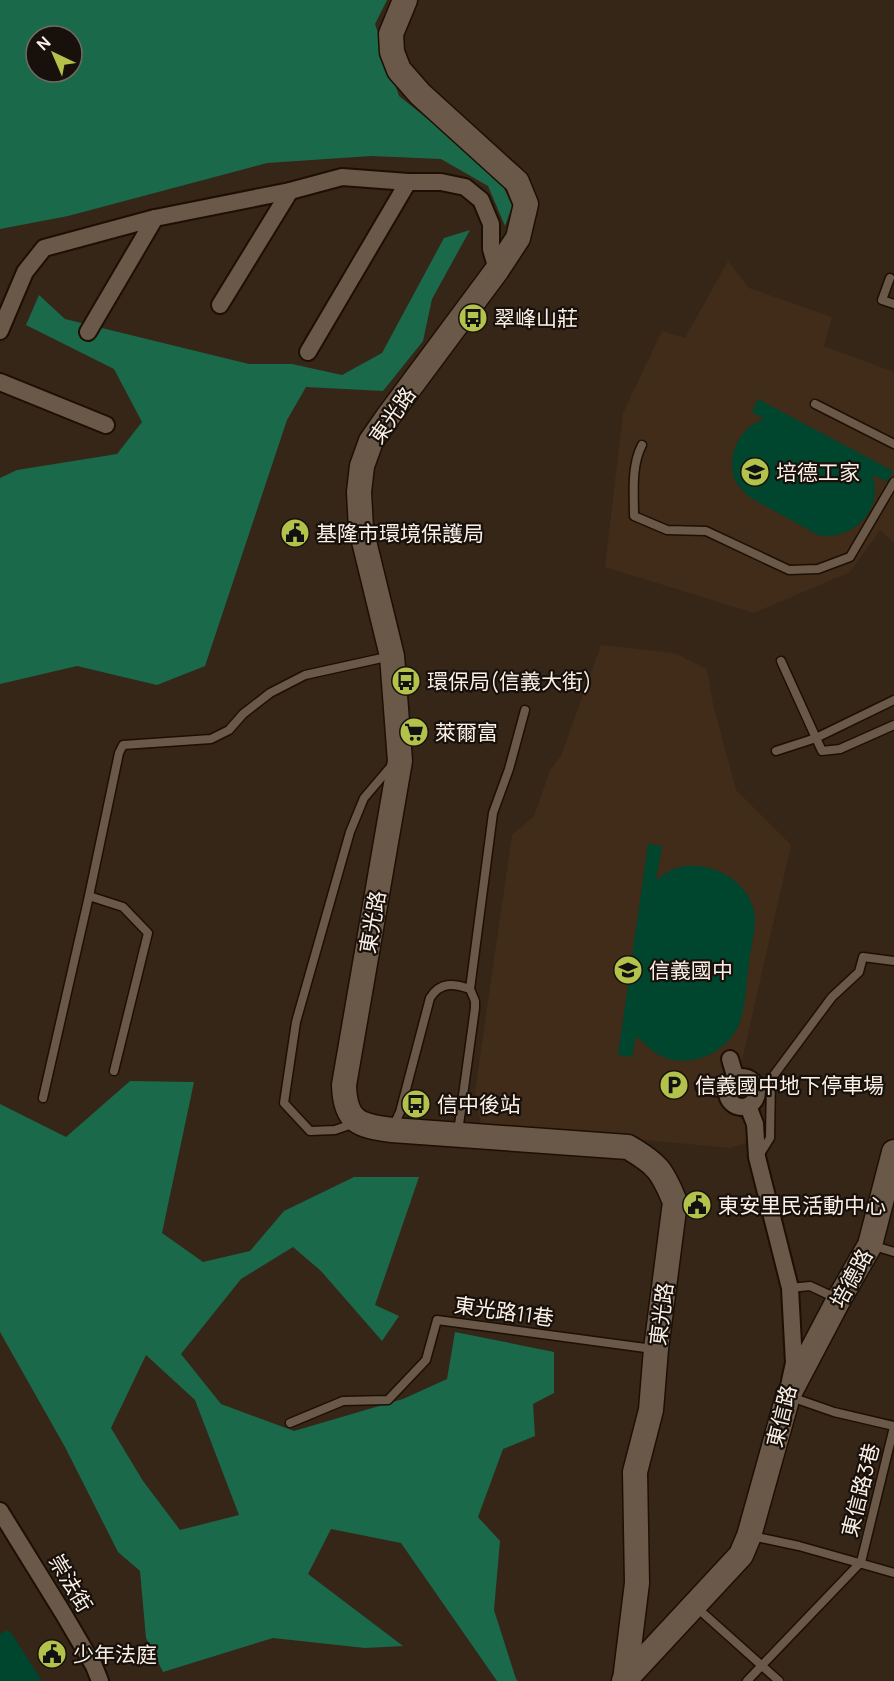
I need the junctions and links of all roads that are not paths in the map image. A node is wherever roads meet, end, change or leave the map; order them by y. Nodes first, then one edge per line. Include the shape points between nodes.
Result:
1 (405, 0) edge
2 (408, 182) junction
3 (290, 191) junction
4 (155, 218) junction
5 (497, 270) junction
6 (890, 278) dead end
7 (894, 304) edge
8 (220, 305) dead end
9 (0, 331) edge
10 (88, 332) dead end
11 (308, 352) dead end
12 (0, 382) edge
13 (815, 404) dead end
14 (106, 425) dead end
15 (894, 444) edge
16 (642, 445) dead end
17 (894, 483) edge
18 (392, 656) junction
19 (781, 661) dead end
20 (894, 700) edge
21 (525, 710) dead end
22 (894, 725) edge
23 (816, 738) junction
24 (776, 751) dead end
25 (400, 757) junction
26 (89, 896) junction
27 (894, 961) edge
28 (470, 989) junction
29 (730, 1059) dead end
30 (114, 1071) dead end
31 (732, 1084) junction
32 (704, 1086) dead end
33 (43, 1098) dead end
34 (748, 1106) junction
35 (358, 1122) junction
36 (392, 1130) junction
37 (458, 1134) junction
38 (894, 1152) edge
39 (757, 1158) junction
40 (870, 1245) junction
41 (894, 1252) edge
42 (789, 1288) junction
43 (838, 1299) junction
44 (656, 1349) junction
45 (788, 1396) junction
46 (290, 1423) dead end
47 (894, 1426) edge
48 (2, 1516) edge
49 (749, 1536) junction
50 (861, 1562) junction
51 (894, 1573) edge
52 (695, 1606) junction
53 (762, 1666) junction
54 (100, 1681) edge
55 (625, 1681) edge
56 (747, 1681) edge
57 (779, 1681) edge

1 - 5 street, 東光路 via 391,34 392,52 399,69 420,94 517,182 526,204 518,238
2 - 3 street via 342,177
2 - 5 street via 465,187 481,200 491,224 491,249
2 - 11 street
3 - 4 street
3 - 8 street
4 - 9 street via 44,248 25,273
4 - 10 street
5 - 18 street, 東光路 via 371,441 362,466 361,529
6 - 7 lane via 882,300
12 - 14 street
13 - 15 lane
16 - 17 lane via 637,454 633,487 634,516 667,530 705,531 789,570 818,569 850,557
18 - 25 street, 東光路
18 - 26 lane via 305,675 270,693 229,730 211,739 123,745
19 - 23 lane
20 - 23 lane
21 - 28 lane via 493,813
22 - 23 lane via 840,748 822,750
23 - 24 lane
25 - 35 street, 東光路 via 344,1085 346,1107
25 - 35 lane via 371,787 350,832 296,1022 284,1103 310,1131 335,1130
26 - 30 lane via 123,907 148,933
26 - 33 lane
27 - 39 lane via 863,957 859,972 832,997 771,1079 770,1138
28 - 36 lane via 456,984 442,986 430,998
28 - 37 lane via 475,1008
29 - 31 street
31 - 32 street
31 - 34 street via 731,1102 738,1107
31 - 34 street via 750,1080 756,1087 755,1100
34 - 39 street, 東信路 via 755,1124
35 - 36 street, 東光路
36 - 37 street, 東光路
37 - 44 street, 東光路 via 628,1147 650,1160 668,1184 675,1202
38 - 40 street, 培德路
39 - 42 street, 東信路
40 - 41 lane
40 - 43 street, 培德路
42 - 43 lane via 810,1286
42 - 45 street, 東信路 via 794,1364
43 - 45 street, 培德路
44 - 46 lane, 東光路11巷 via 436,1320 426,1360 388,1400 343,1401
44 - 55 street, 東光路 via 651,1410 635,1472 637,1583
45 - 47 lane, 東信路3巷
45 - 49 street, 東信路
47 - 50 lane, 東信路3巷
48 - 54 street, 崇法街
49 - 50 lane, 東信路3巷
49 - 52 street, 東信路 via 741,1555
50 - 51 lane, 東信路3巷
50 - 53 lane
52 - 53 lane
52 - 55 street, 東信路
53 - 56 lane
53 - 57 lane

